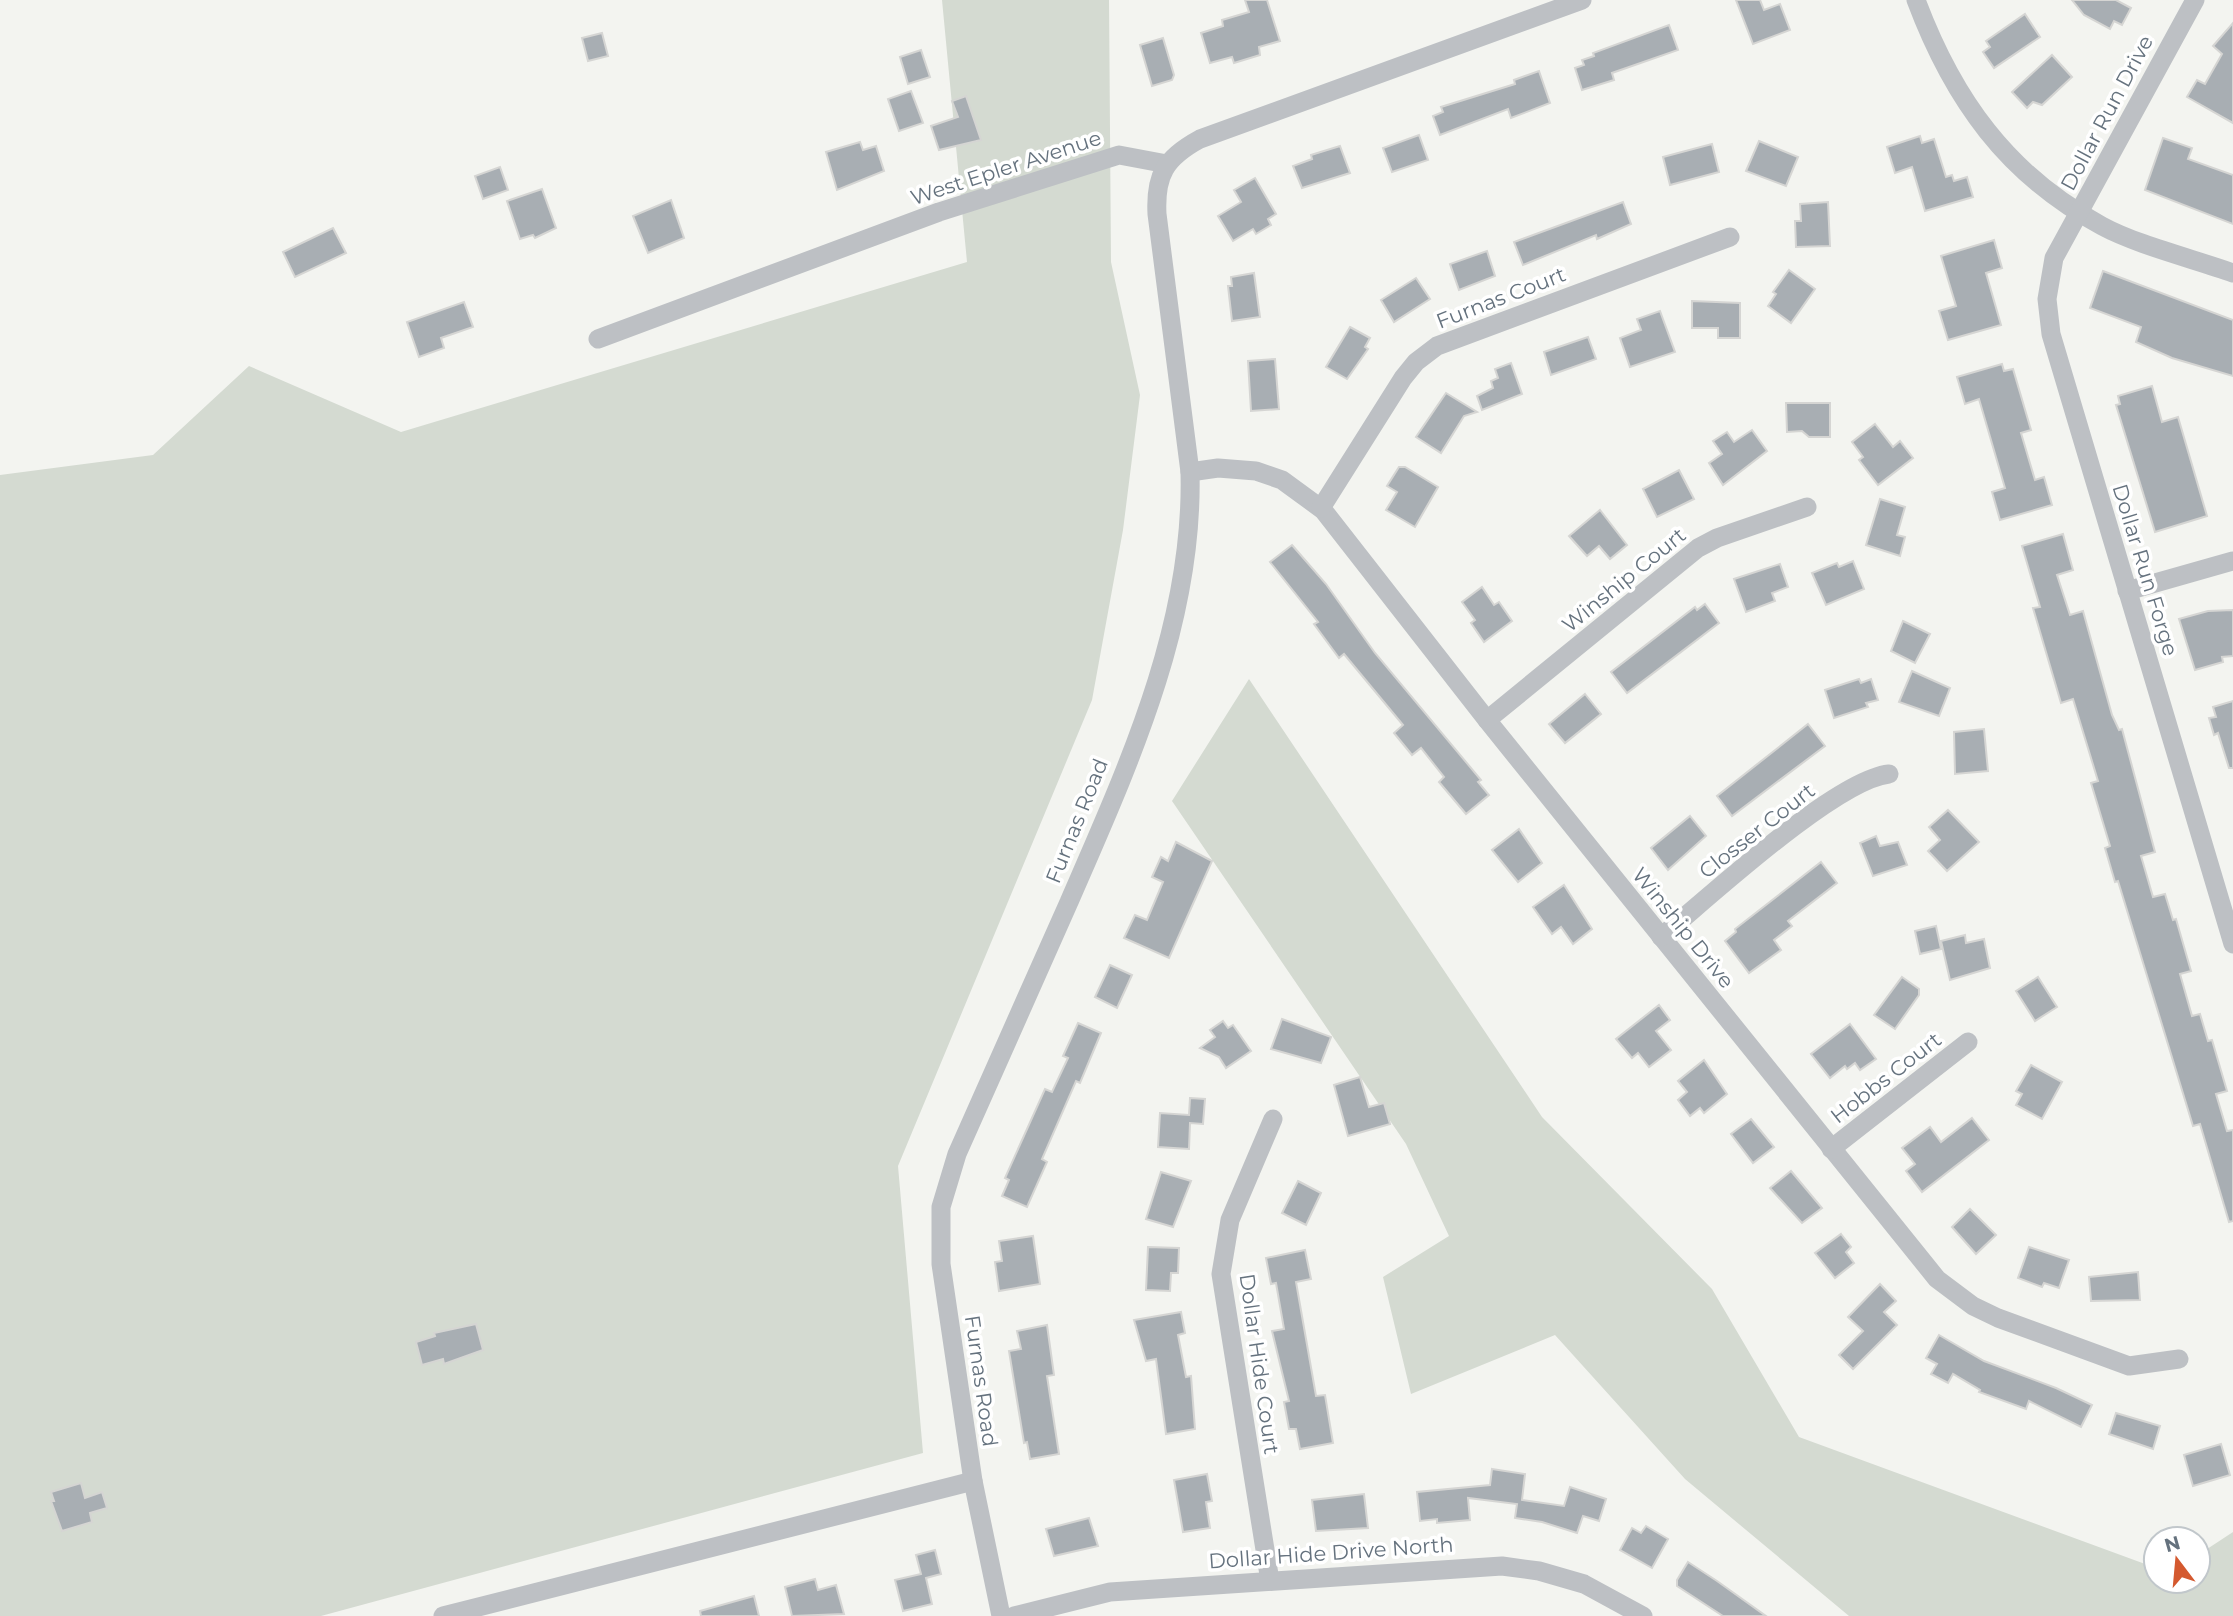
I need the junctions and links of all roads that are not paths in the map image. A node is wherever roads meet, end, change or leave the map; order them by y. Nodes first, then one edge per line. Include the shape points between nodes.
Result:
1 (1582, 0) edge
2 (1916, 0) edge
3 (2195, 0) edge
4 (1167, 164) junction
5 (2079, 211) junction
6 (1730, 237) dead end
7 (2233, 273) edge
8 (598, 339) dead end
9 (1190, 472) junction
10 (1807, 507) dead end
11 (1321, 508) junction
12 (2233, 561) edge
13 (2127, 591) junction
14 (1487, 720) junction
15 (1889, 774) dead end
16 (1661, 937) junction
17 (2233, 944) edge
18 (1968, 1042) dead end
19 (1273, 1119) dead end
20 (1831, 1149) junction
21 (2179, 1359) dead end
22 (973, 1480) junction
23 (1270, 1581) junction
24 (443, 1616) edge
25 (1001, 1616) edge
26 (1014, 1616) edge
27 (1643, 1616) edge

1 - 4 street via 1200,139 1178,150
2 - 5 street via 1950,80 2000,148
3 - 5 street, Dollar Run Drive
4 - 8 street, West Epler Avenue via 1119,155 939,212
4 - 9 street, Furnas Road via 1156,193 1157,214
5 - 7 street via 2103,227
5 - 13 street, Dollar Run Forge via 2054,258 2047,299 2051,334
6 - 11 street, Furnas Court via 1437,346 1403,378
9 - 11 street, Winship Drive via 1218,467 1256,471 1282,480
9 - 22 street, Furnas Road via 1184,569 1166,656 1100,830 945,1189 939,1226 941,1264
10 - 14 street, Winship Court via 1698,548
11 - 14 street, Winship Drive
12 - 13 street
13 - 17 street, Dollar Run Forge
14 - 16 street, Winship Drive
15 - 16 street, Closser Court via 1861,784 1808,817
16 - 20 street, Winship Drive
18 - 20 street, Hobbs Court
19 - 23 street, Dollar Hide Court via 1230,1220 1221,1274
20 - 21 street, Winship Drive via 1930,1273 1973,1307 2129,1366
22 - 24 street
22 - 25 street, Furnas Road
23 - 26 street, Dollar Hide Drive North via 1110,1592
23 - 27 street, Dollar Hide Drive North via 1502,1566 1584,1584

